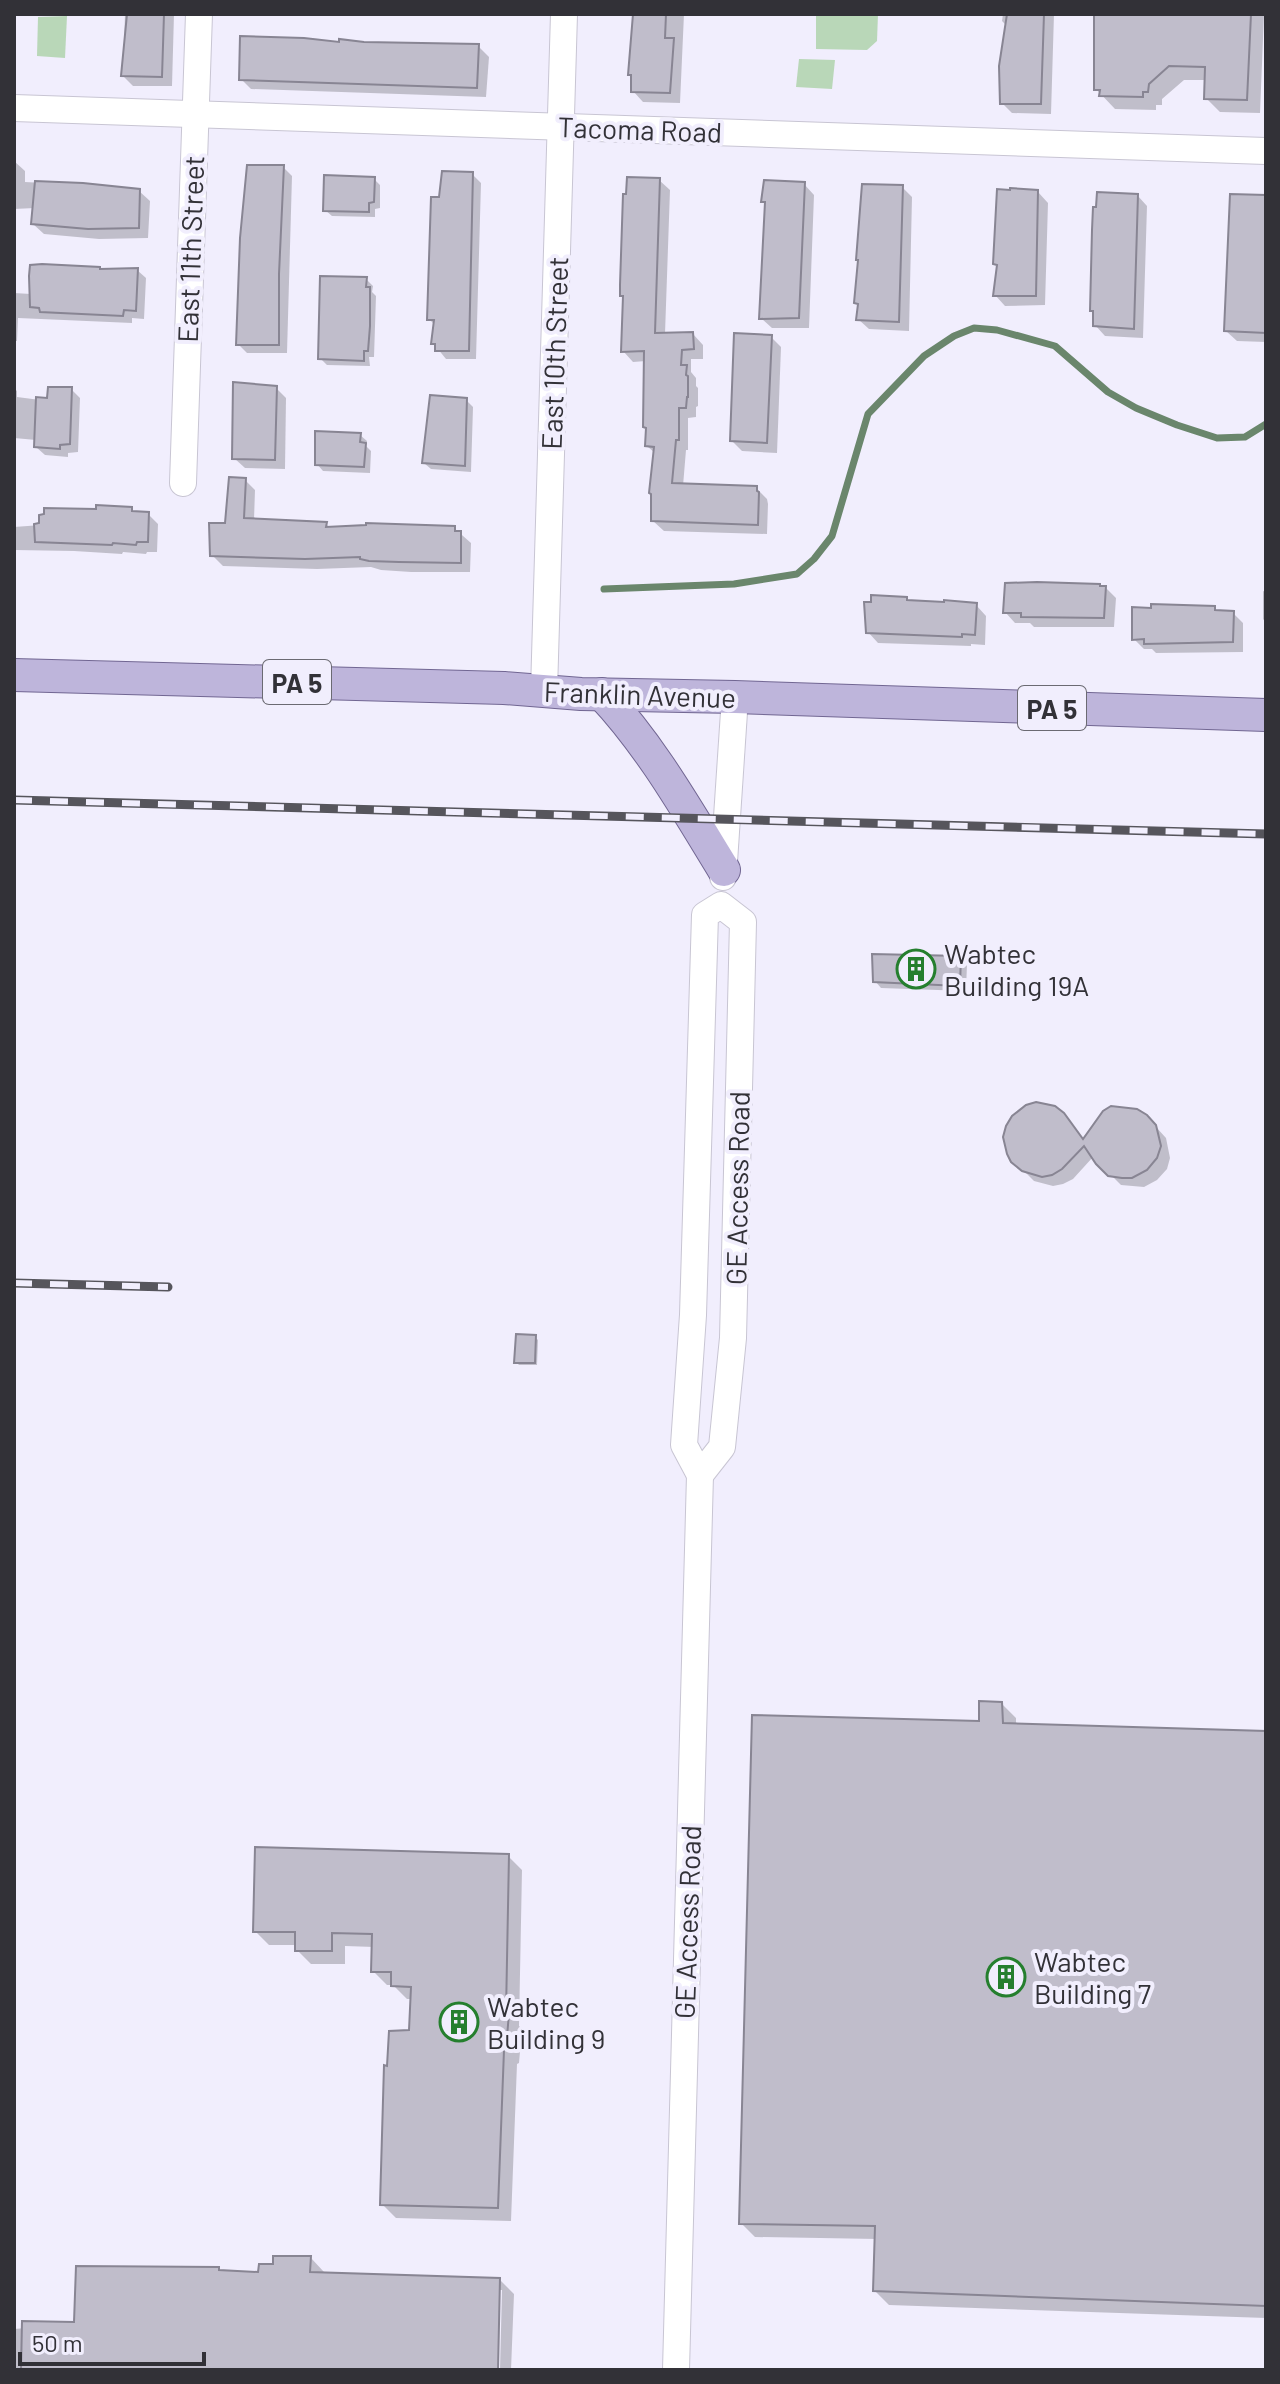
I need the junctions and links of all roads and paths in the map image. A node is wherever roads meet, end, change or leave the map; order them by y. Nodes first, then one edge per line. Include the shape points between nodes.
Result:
1 (199, 14) edge
2 (564, 14) edge
3 (14, 108) edge
4 (195, 114) junction
5 (561, 126) junction
6 (1266, 151) edge
7 (183, 483) dead end
8 (14, 675) edge
9 (544, 691) junction
10 (602, 694) junction
11 (735, 697) junction
12 (1266, 715) edge
13 (724, 870) junction
14 (721, 905) junction
15 (700, 1475) junction
16 (676, 2370) edge

1 - 4 street, East 11th Street
2 - 5 street, East 10th Street
3 - 4 street, Tacoma Road
4 - 5 street, Tacoma Road
4 - 7 street, East 11th Street
5 - 6 street, Tacoma Road
5 - 9 street, East 10th Street
8 - 9 main road, Franklin Avenue / PA 5
9 - 10 main road, Franklin Avenue / PA 5
10 - 11 main road, Franklin Avenue / PA 5
10 - 13 main road via 646,749
11 - 12 main road, Franklin Avenue / PA 5
11 - 13 street, GE Access Road
13 - 14 street, GE Access Road
14 - 15 street, GE Access Road via 705,915 684,1445
14 - 15 street, GE Access Road via 743,922 733,1338 722,1447
15 - 16 street, GE Access Road

